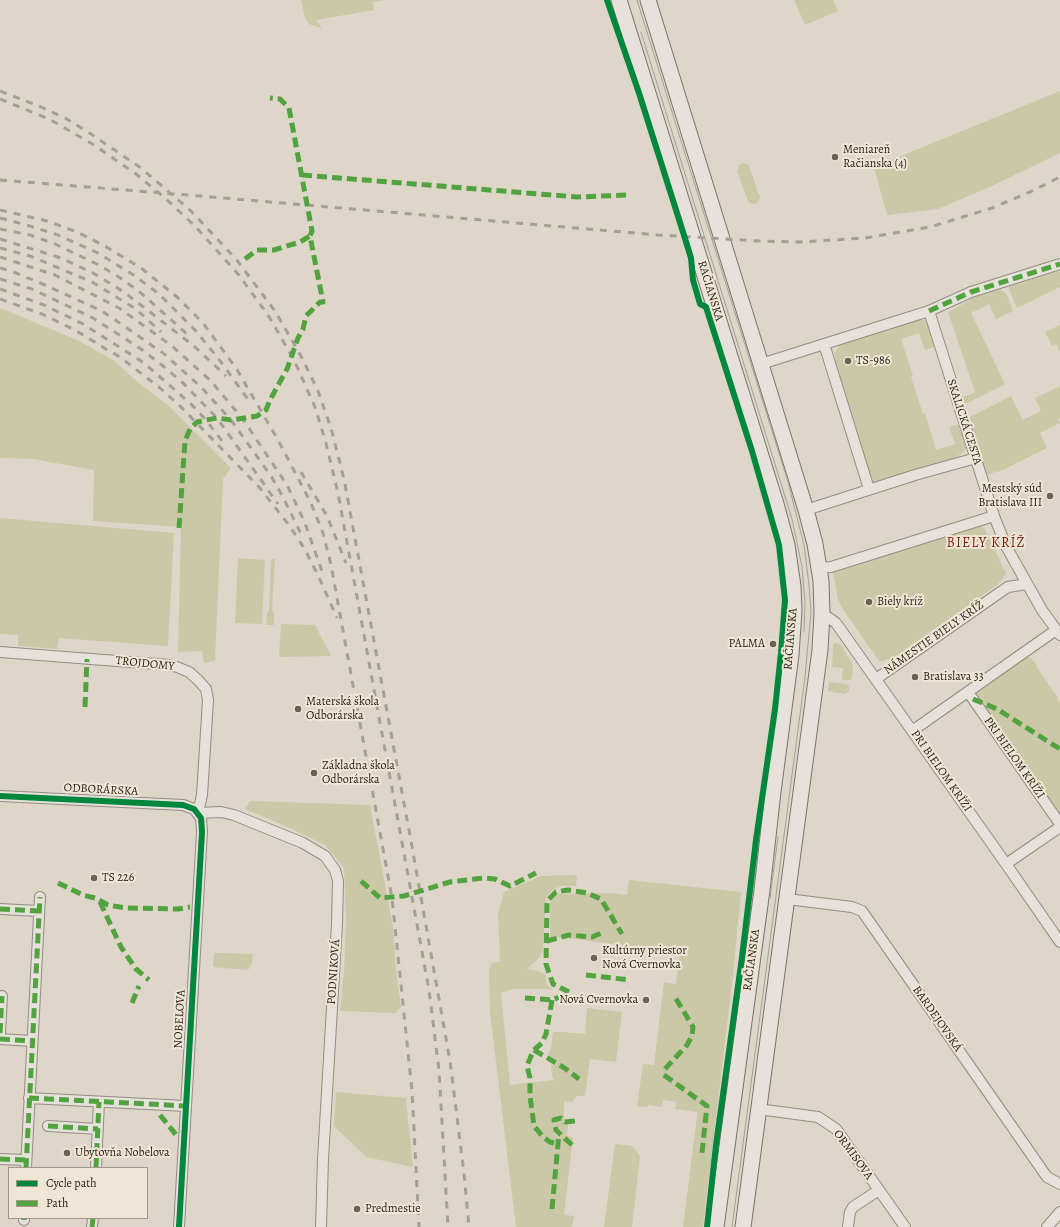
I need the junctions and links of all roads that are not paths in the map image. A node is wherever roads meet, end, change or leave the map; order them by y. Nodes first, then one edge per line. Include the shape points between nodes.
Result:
1 (619, 0) edge
2 (648, 0) edge
3 (1060, 264) edge
4 (930, 311) junction
5 (824, 344) junction
6 (761, 364) junction
7 (976, 458) junction
8 (869, 489) junction
9 (806, 510) junction
10 (994, 516) junction
11 (819, 568) junction
12 (1027, 584) junction
13 (822, 613) junction
14 (1058, 632) edge
15 (0, 652) edge
16 (876, 679) junction
17 (968, 692) junction
18 (912, 731) junction
19 (0, 796) edge
20 (198, 813) junction
21 (1060, 825) edge
22 (1006, 864) junction
23 (40, 898) dead end
24 (787, 898) junction
25 (0, 909) edge
26 (39, 911) junction
27 (1060, 942) edge
28 (2, 996) dead end
29 (0, 1033) edge
30 (0, 1039) edge
31 (32, 1041) junction
32 (29, 1098) junction
33 (99, 1102) junction
34 (186, 1106) junction
35 (758, 1109) junction
36 (48, 1126) dead end
37 (98, 1129) junction
38 (0, 1159) edge
39 (26, 1164) edge
40 (96, 1167) edge
41 (1060, 1184) edge
42 (879, 1190) junction
43 (1060, 1212) edge
44 (179, 1227) edge
45 (321, 1227) edge
46 (716, 1227) edge
47 (743, 1227) edge
48 (848, 1227) edge
49 (905, 1227) edge
50 (1047, 1227) edge

1 - 46 main road, RAČIANSKA via 776,504 787,545 793,586 791,655
2 - 6 main road
3 - 4 street via 971,292
4 - 5 street
4 - 7 street, SKALICKÁ CESTA
5 - 6 street
5 - 8 street
6 - 9 main road
7 - 8 street
7 - 10 street, SKALICKÁ CESTA
8 - 9 street
9 - 11 main road
10 - 11 street via 831,567
10 - 12 street, SKALICKÁ CESTA via 1006,546
11 - 13 main road
12 - 14 street, SKALICKÁ CESTA
12 - 16 street, NÁMESTIE BIELY KRÍŽ via 1008,587
13 - 16 street, NÁMESTIE BIELY KRÍŽ via 836,623
13 - 24 main road via 819,658
14 - 17 street
15 - 20 street, TROJDOMY via 169,665 190,672 206,690 208,700 202,795
16 - 18 street, PRI BIELOM KRÍŽI
17 - 18 street
17 - 21 street, PRI BIELOM KRÍŽI
18 - 22 street, PRI BIELOM KRÍŽI
19 - 20 street, ODBORÁRSKA via 183,805
20 - 34 street, NOBELOVA via 202,832
20 - 45 street, PODNIKOVÁ via 221,812 234,815 303,843 326,856 335,870 338,882 337,924
21 - 22 street
22 - 27 street, PRI BIELOM KRÍŽI
23 - 26 street
24 - 35 main road
24 - 41 street, BARDEJOVSKÁ via 852,907 862,911 1046,1177
25 - 26 street
26 - 31 street
28 - 29 street
30 - 31 street
31 - 32 street
32 - 33 street
32 - 39 street
33 - 34 street
33 - 37 street
34 - 44 street, NOBELOVA
35 - 42 street, ORMISOVA via 818,1117 836,1129
35 - 47 main road
36 - 37 street
37 - 40 street
38 - 39 street
42 - 48 street via 853,1207
42 - 49 street, ORMISOVA
43 - 50 street

